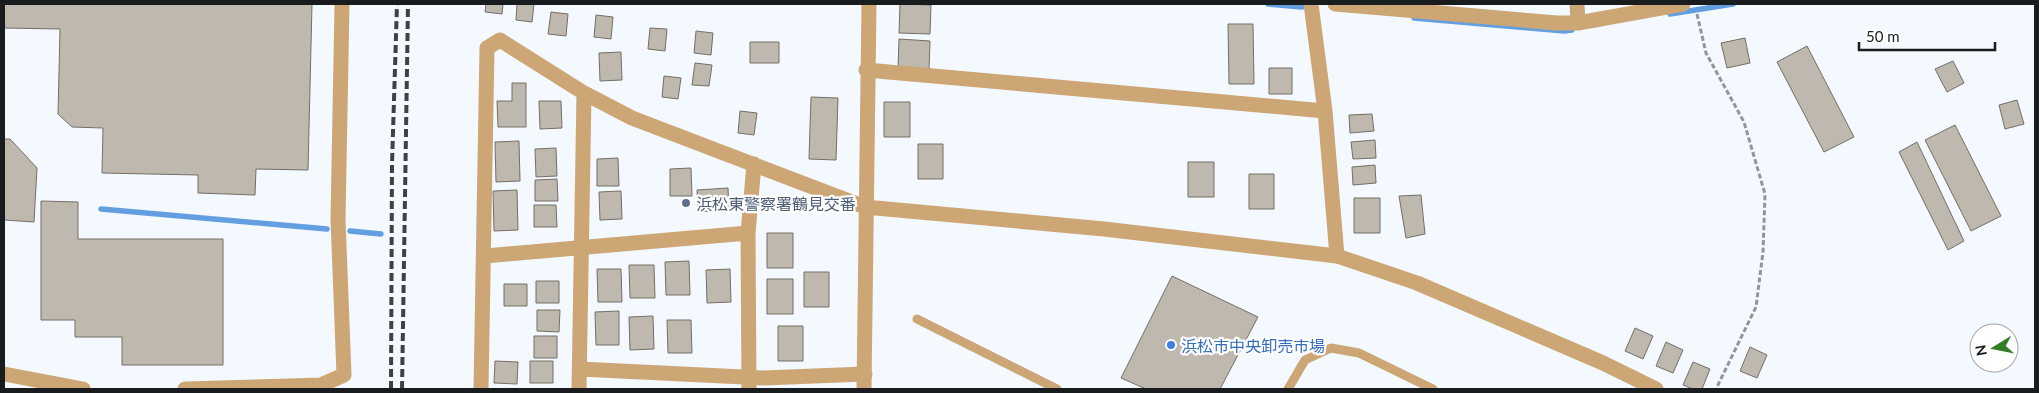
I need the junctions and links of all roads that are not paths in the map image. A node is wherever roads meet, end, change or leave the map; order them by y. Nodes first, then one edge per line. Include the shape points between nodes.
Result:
1 (342, 4) edge
2 (868, 4) edge
3 (1311, 4) edge
4 (1335, 4) edge
5 (1577, 4) edge
6 (1690, 8) edge
7 (1578, 23) junction
8 (866, 70) junction
9 (584, 93) junction
10 (1325, 111) junction
11 (754, 164) junction
12 (865, 206) junction
13 (748, 233) junction
14 (581, 248) junction
15 (485, 256) junction
16 (1337, 256) junction
17 (917, 319) dead end
18 (580, 369) junction
19 (4, 374) edge
20 (865, 374) junction
21 (749, 383) edge
22 (83, 389) edge
23 (185, 389) edge
24 (481, 389) edge
25 (578, 389) edge
26 (864, 389) edge
27 (1058, 389) edge
28 (1288, 389) edge
29 (1433, 389) edge
30 (1656, 389) edge

1 - 23 street via 338,219 344,375 321,385
2 - 8 street
3 - 10 street
4 - 7 street via 1463,17
5 - 7 street
6 - 7 street
8 - 10 street
8 - 12 street
9 - 11 street via 632,118
9 - 14 street
9 - 15 street via 500,40 487,48
10 - 16 street
11 - 12 street
11 - 13 street
12 - 16 street
12 - 20 street
13 - 14 street
13 - 21 street
14 - 15 street
14 - 18 street
15 - 24 street
16 - 30 street via 1435,291
17 - 27 lane
18 - 21 street
18 - 25 street
19 - 22 street
20 - 21 street
20 - 26 street
28 - 29 lane via 1305,360 1331,348 1359,353

